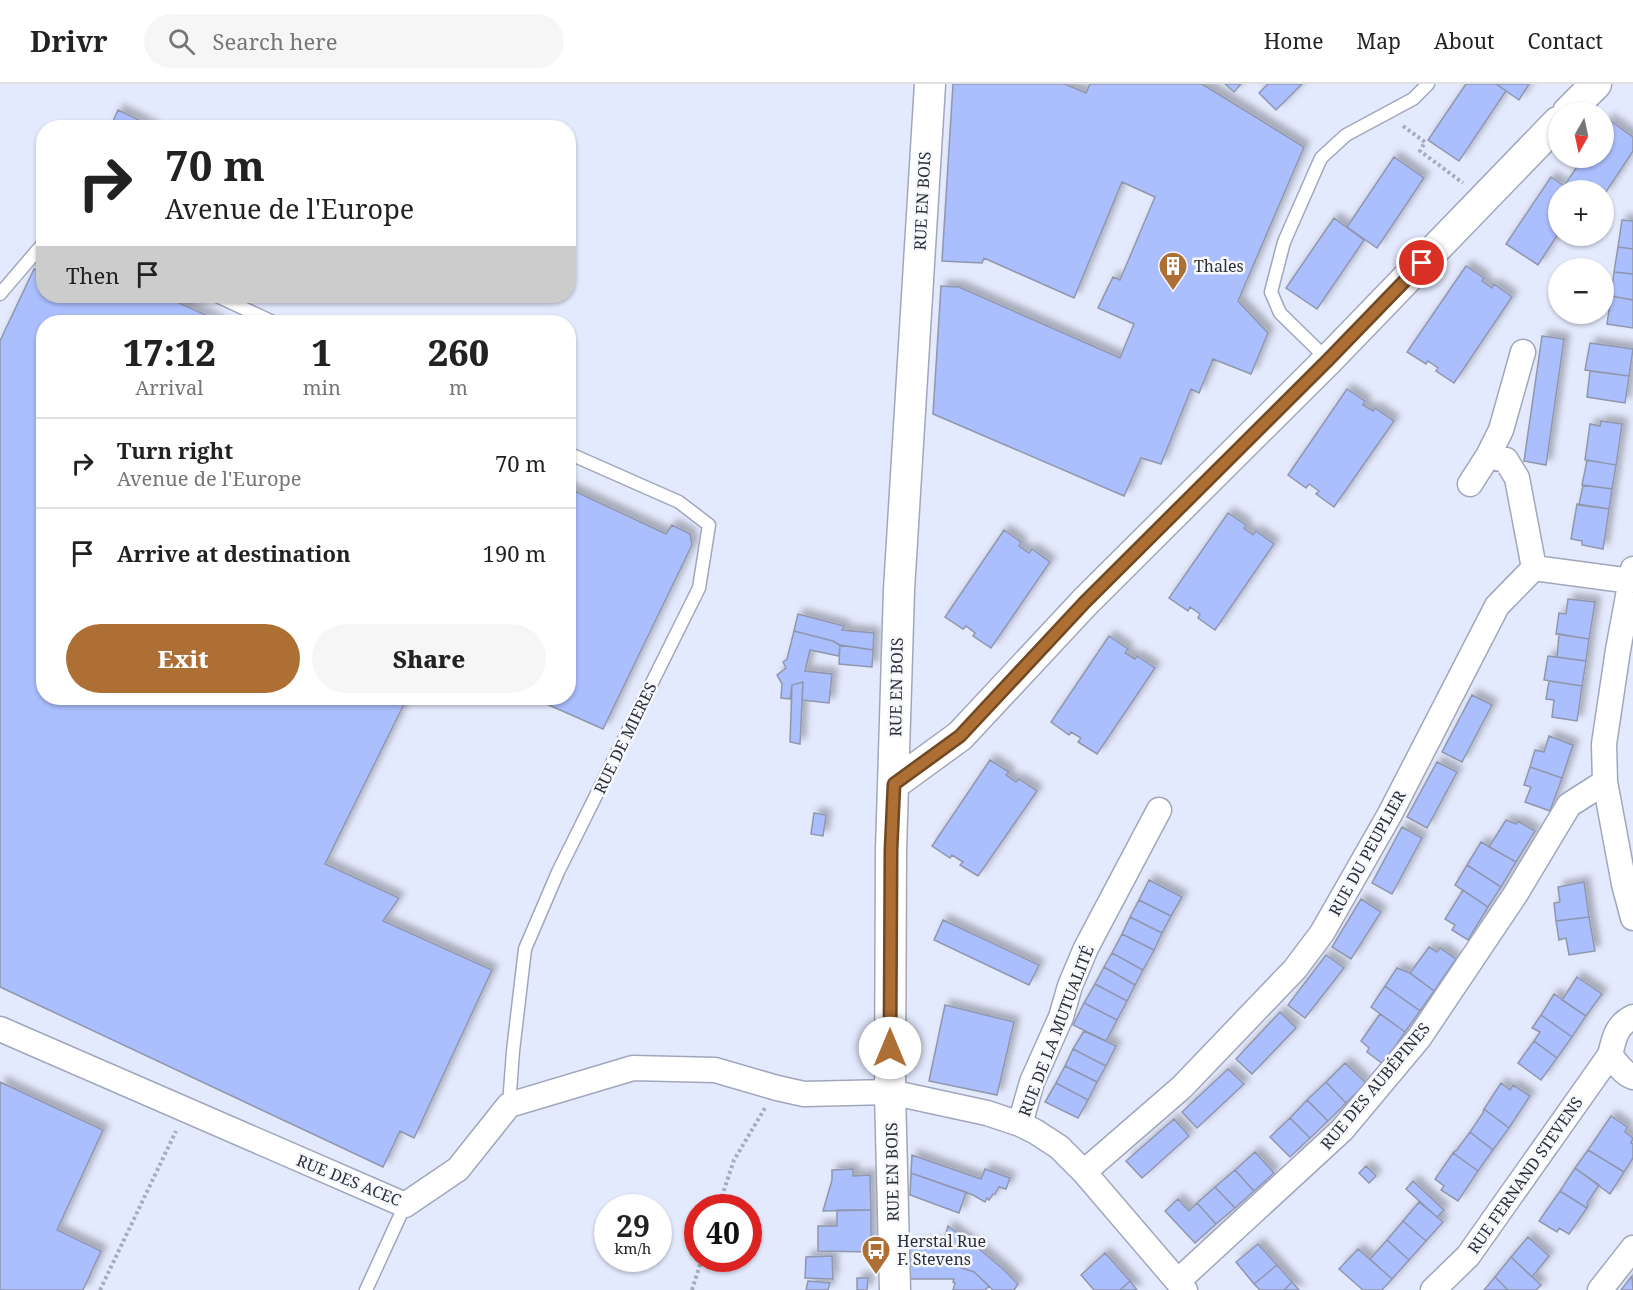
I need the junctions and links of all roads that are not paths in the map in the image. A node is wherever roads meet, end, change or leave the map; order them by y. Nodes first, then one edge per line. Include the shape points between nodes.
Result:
1 (930, 84) edge
2 (1428, 84) edge
3 (1596, 84) edge
4 (1578, 102) edge
5 (1548, 132) edge
6 (36, 252) edge
7 (0, 294) edge
8 (232, 303) edge
9 (258, 315) edge
10 (1522, 352) dead end
11 (1328, 360) junction
12 (1488, 456) junction
13 (576, 457) edge
14 (1470, 484) dead end
15 (1534, 568) junction
16 (1632, 575) edge
17 (1605, 782) junction
18 (894, 784) junction
19 (1159, 810) dead end
20 (1633, 918) edge
21 (1633, 1017) edge
22 (0, 1029) edge
23 (1610, 1055) junction
24 (1633, 1077) edge
25 (890, 1092) junction
26 (509, 1105) junction
27 (1020, 1124) junction
28 (1084, 1172) junction
29 (405, 1205) junction
30 (1633, 1248) edge
31 (1182, 1285) edge
32 (366, 1290) edge
33 (895, 1290) edge
34 (1433, 1290) edge
35 (1600, 1290) edge

1 - 18 street, RUE EN BOIS via 899,590
2 - 11 lane via 1413,99 1346,135 1321,158 1284,242 1271,292 1280,314
3 - 4 street
5 - 11 street
6 - 7 lane
8 - 9 lane
10 - 12 street via 1501,430
11 - 18 street via 1085,602 960,736
12 - 14 street
12 - 15 street via 1506,460 1517,478
13 - 26 lane, RUE DE MIERES via 679,502 709,525 699,588 558,872 525,950
15 - 16 street
15 - 28 street, RUE DU PEUPLIER via 1497,606 1390,814 1322,933 1295,969 1182,1087
16 - 17 street via 1604,744
17 - 20 street
17 - 31 street, RUE DES AUBÉPINES via 1569,805 1515,895 1419,1038 1342,1130
18 - 25 street, RUE EN BOIS
19 - 27 street, RUE DE LA MUTUALITÉ via 1086,948 1032,1082
21 - 23 street, RUE FERNAND STEVENS via 1621,1025
22 - 29 street, RUE DES ACEC
23 - 24 street via 1620,1069
23 - 34 street, RUE FERNAND STEVENS via 1468,1256
25 - 26 street via 804,1094 715,1071 633,1068
25 - 27 street
25 - 33 street, RUE EN BOIS
26 - 29 street, RUE DES ACEC via 458,1169
27 - 28 street via 1059,1147
28 - 31 street
29 - 32 lane
30 - 35 street

